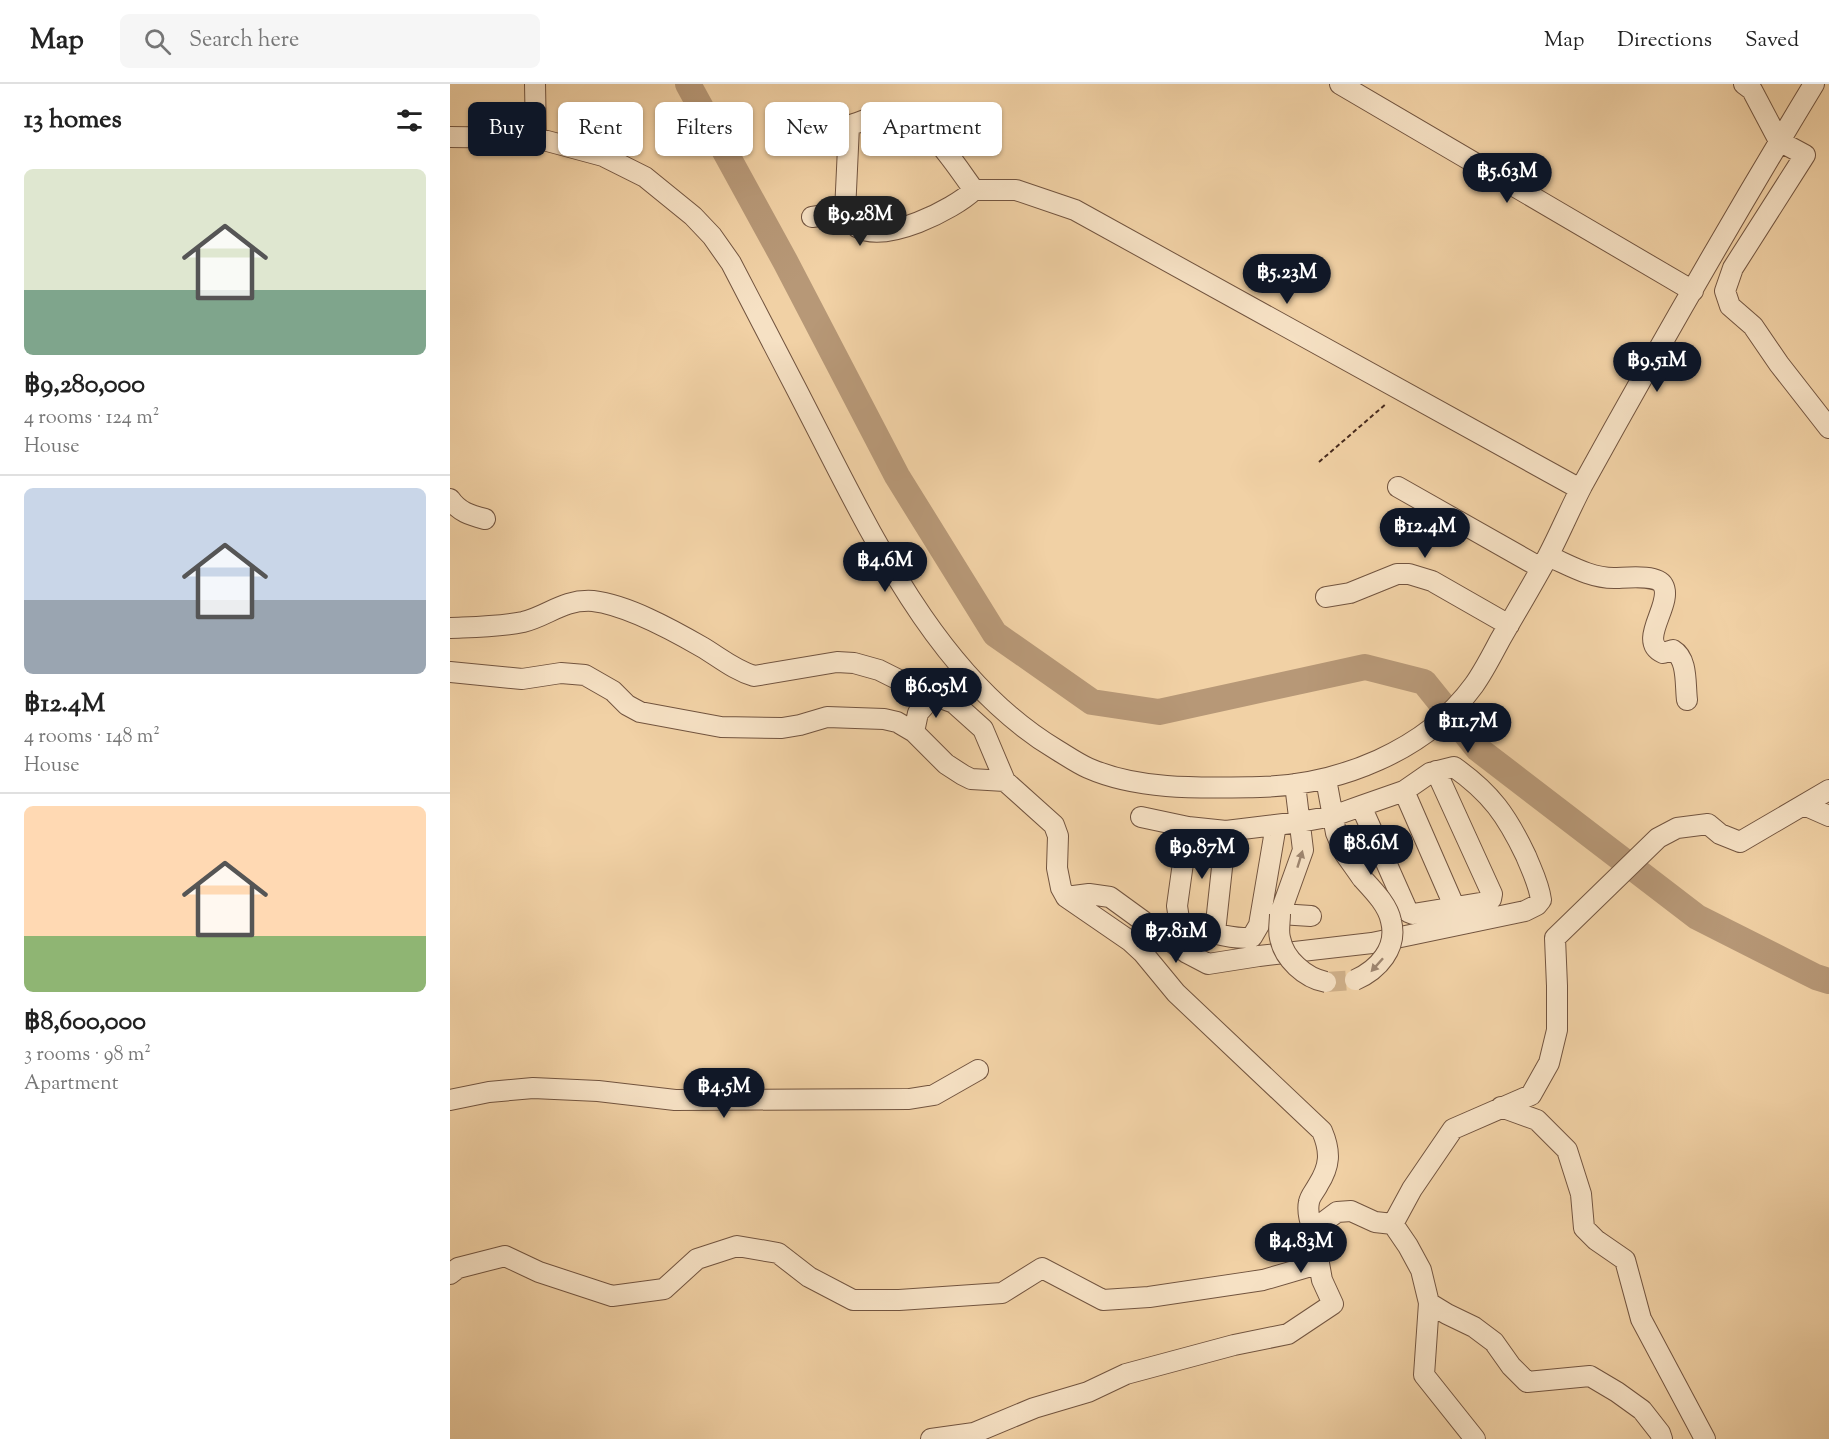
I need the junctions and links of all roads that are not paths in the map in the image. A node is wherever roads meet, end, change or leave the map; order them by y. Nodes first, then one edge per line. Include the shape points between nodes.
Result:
1 (535, 84) edge
2 (1340, 84) edge
3 (1744, 84) edge
4 (1814, 84) edge
5 (535, 102) edge
6 (849, 126) edge
7 (450, 137) edge
8 (468, 137) edge
9 (546, 141) edge
10 (1779, 141) junction
11 (848, 156) edge
12 (974, 190) junction
13 (845, 212) junction
14 (812, 217) dead end
15 (1694, 291) junction
16 (1804, 397) junction
17 (1829, 404) edge
18 (1829, 428) edge
19 (1398, 487) dead end
20 (1581, 489) junction
21 (450, 499) edge
22 (485, 519) dead end
23 (1544, 562) junction
24 (1326, 597) dead end
25 (1509, 625) junction
26 (450, 628) edge
27 (450, 672) edge
28 (967, 673) junction
29 (934, 695) junction
30 (1687, 700) dead end
31 (954, 703) junction
32 (914, 732) junction
33 (1436, 771) junction
34 (1326, 779) junction
35 (1005, 781) junction
36 (1295, 784) junction
37 (1829, 790) edge
38 (1404, 791) junction
39 (1804, 805) junction
40 (1361, 806) junction
41 (1333, 816) junction
42 (1829, 816) edge
43 (1141, 817) dead end
44 (1300, 822) junction
45 (1276, 825) junction
46 (1188, 827) junction
47 (1226, 831) junction
48 (1066, 897) junction
49 (1455, 908) junction
50 (1280, 914) junction
51 (1311, 916) dead end
52 (1215, 932) junction
53 (1355, 980) tunnel mouth
54 (1326, 982) tunnel mouth
55 (978, 1070) dead end
56 (450, 1100) edge
57 (1501, 1107) junction
58 (1393, 1224) junction
59 (1313, 1230) junction
60 (1318, 1264) junction
61 (450, 1274) edge
62 (1429, 1303) junction
63 (932, 1439) edge
64 (1475, 1439) edge
65 (1662, 1439) edge
66 (1705, 1439) edge

1 - 5 street
2 - 15 street
3 - 10 street via 1752,90
4 - 10 street
6 - 12 street via 889,113 908,117 928,131
7 - 8 street
9 - 28 street via 603,156 645,177 712,237 731,262 867,527 904,588
10 - 15 street
10 - 16 street via 1805,155 1733,268 1725,291 1730,306 1753,326
11 - 13 street
12 - 13 street via 941,214 889,231 857,227
12 - 20 street via 1016,190 1075,210
13 - 14 street
15 - 20 street
16 - 17 street
16 - 18 street
19 - 23 street
20 - 23 street
21 - 22 street via 466,514
23 - 25 street
23 - 30 street via 1610,578 1658,579 1665,591 1654,645 1663,653 1679,653
24 - 25 street via 1350,593 1397,574 1409,574 1432,581
25 - 34 street via 1474,686 1441,720 1373,763
26 - 29 street via 525,621 562,604 590,601 619,605 754,676 837,662 854,663
27 - 32 street via 522,679 561,673 585,675 640,712 721,727 782,728 827,717 848,717 884,719
28 - 31 street
28 - 36 street via 1021,726 1086,768 1126,781 1173,786
29 - 31 street
29 - 32 street via 918,713
31 - 35 street via 983,729
32 - 35 street via 963,775
33 - 38 street
33 - 48 street via 1454,767 1501,808 1539,886 1541,900 1537,905 1372,943 1208,964 1110,897
33 - 49 street via 1492,894 1485,902
34 - 36 street
34 - 41 street
35 - 48 street via 1054,825 1058,836 1057,868
36 - 44 street
37 - 39 street
38 - 40 street
38 - 49 street
39 - 42 street
39 - 57 street via 1740,842 1708,824 1677,828 1636,857 1555,938 1557,1030 1549,1063 1531,1095
40 - 41 street
40 - 49 street via 1408,912
41 - 44 street
41 -> 53 street, bridge via 1345,854 1391,921 1391,944 1380,965
43 - 46 street
44 - 45 street
50 -> 44 street via 1303,850
45 - 47 street
45 - 52 street via 1256,933 1246,939
46 - 47 street
46 - 52 street via 1177,915 1187,925
47 - 52 street
48 - 59 street via 1130,941 1176,993 1322,1131 1328,1158 1326,1170 1309,1200
50 - 51 street
50 - 54 street, bridge via 1280,938 1289,959 1316,980
55 - 56 street via 934,1095 909,1099 675,1100 598,1091 532,1089
57 - 58 street via 1454,1129
57 - 66 street via 1537,1120 1567,1150 1581,1194 1584,1228 1625,1260 1641,1319
58 - 59 street via 1375,1222 1351,1211 1337,1212
58 - 62 street via 1421,1270
59 - 60 street
60 - 61 street via 1263,1280 1103,1300 1042,1268 1002,1293 853,1300 809,1277 778,1252 738,1246 697,1259 664,1289 612,1296 539,1272 505,1256 458,1268
60 - 63 street via 1333,1304 1288,1334 1126,1374 1088,1392 1034,1408 974,1433
62 - 64 street via 1424,1375
62 - 65 street via 1474,1326 1494,1342 1527,1382 1590,1376 1642,1410

